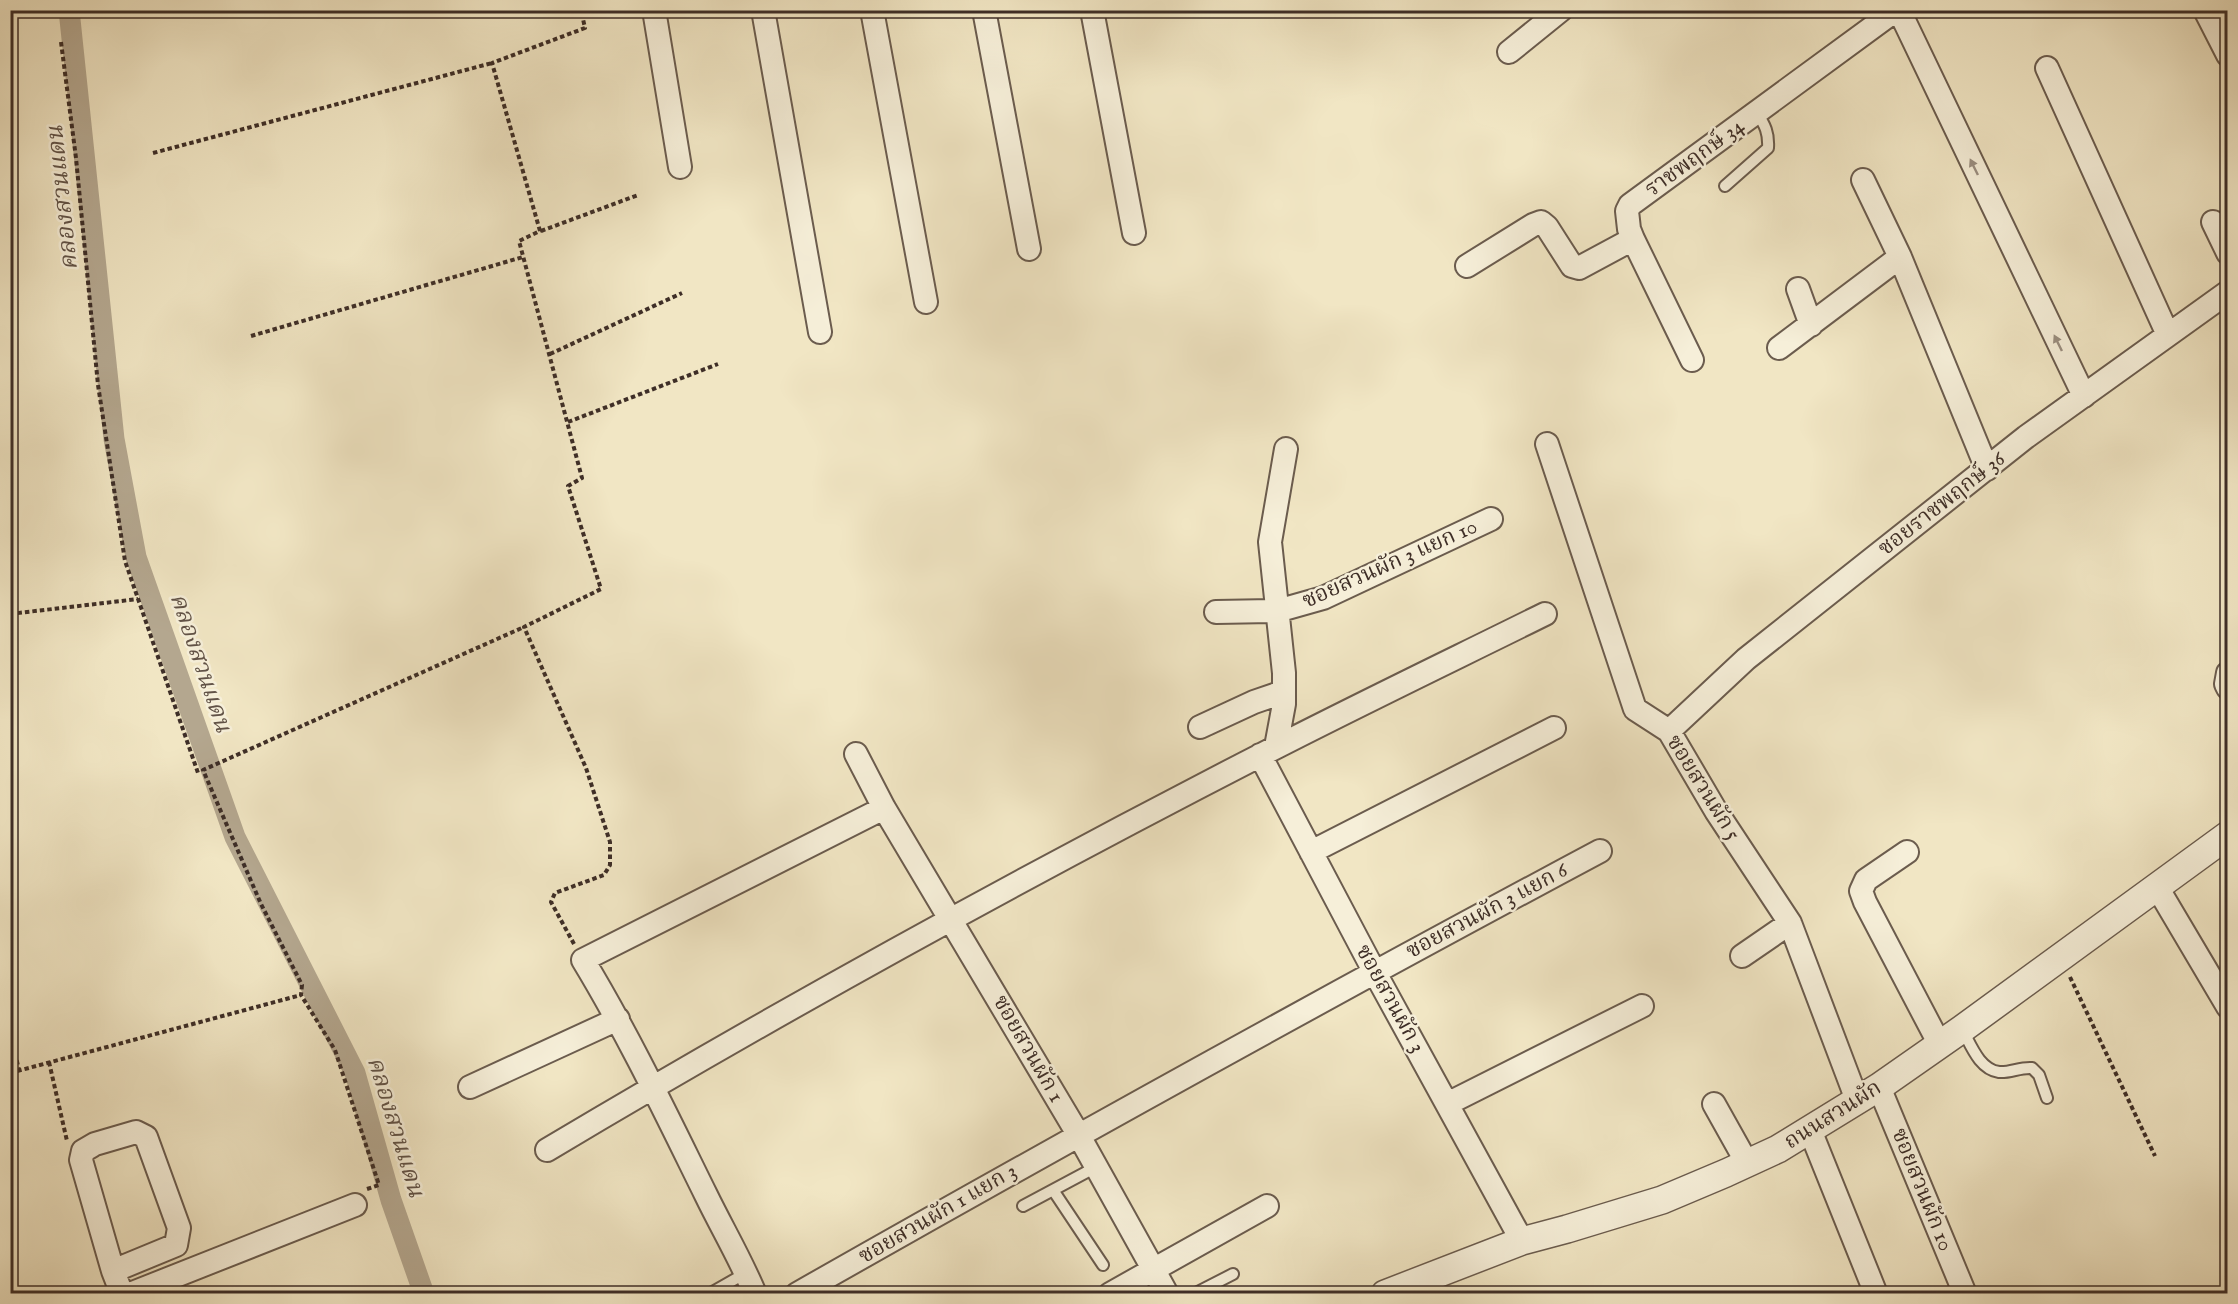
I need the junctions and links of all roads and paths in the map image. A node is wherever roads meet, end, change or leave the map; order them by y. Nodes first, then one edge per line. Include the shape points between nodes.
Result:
1 (581, 10) edge
2 (654, 10) edge
3 (763, 10) edge
4 (872, 10) edge
5 (984, 10) edge
6 (1092, 10) edge
7 (1561, 10) edge
8 (1897, 10) edge
9 (2205, 10) edge
10 (61, 42) dead end
11 (1509, 52) dead end
12 (2228, 55) edge
13 (492, 63) junction
14 (2047, 68) dead end
15 (1757, 113) junction
16 (153, 153) dead end
17 (680, 166) dead end
18 (1863, 180) dead end
19 (1725, 186) dead end
20 (638, 195) dead end
21 (2213, 222) dead end
22 (540, 231) junction
23 (1134, 233) dead end
24 (1634, 239) junction
25 (1029, 249) dead end
26 (2228, 253) edge
27 (523, 257) junction
28 (1900, 257) junction
29 (1467, 266) dead end
30 (1798, 289) dead end
31 (2228, 292) edge
32 (682, 293) dead end
33 (926, 302) dead end
34 (1811, 325) junction
35 (820, 332) dead end
36 (2168, 334) junction
37 (251, 336) dead end
38 (1779, 348) dead end
39 (550, 354) junction
40 (1692, 360) dead end
41 (718, 364) dead end
42 (2084, 396) junction
43 (568, 422) junction
44 (1547, 444) dead end
45 (1286, 449) dead end
46 (1987, 469) junction
47 (1491, 519) dead end
48 (138, 599) junction
49 (1277, 611) junction
50 (1216, 612) dead end
51 (10, 614) edge
52 (1545, 614) dead end
53 (524, 627) junction
54 (2228, 673) edge
55 (2228, 688) edge
56 (1283, 692) junction
57 (1200, 727) dead end
58 (1554, 728) dead end
59 (1669, 731) junction
60 (1268, 751) junction
61 (856, 754) dead end
62 (198, 773) dead end
63 (884, 808) junction
64 (2228, 835) edge
65 (1600, 851) dead end
66 (1311, 852) junction
67 (1907, 852) dead end
68 (2157, 887) junction
69 (951, 919) junction
70 (1790, 923) junction
71 (1742, 956) dead end
72 (2061, 957) junction
73 (583, 960) junction
74 (1374, 971) junction
75 (301, 995) junction
76 (1642, 1006) dead end
77 (2228, 1007) edge
78 (618, 1019) junction
79 (1962, 1029) junction
80 (10, 1031) edge
81 (1940, 1045) junction
82 (19, 1070) junction
83 (10, 1072) edge
84 (653, 1086) junction
85 (470, 1088) dead end
86 (1868, 1093) junction
87 (2047, 1098) dead end
88 (1447, 1104) junction
89 (1714, 1104) dead end
90 (1810, 1130) junction
91 (1078, 1134) junction
92 (547, 1150) dead end
93 (2155, 1156) dead end
94 (1748, 1163) junction
95 (1096, 1167) junction
96 (1053, 1190) junction
97 (357, 1199) joint
98 (1023, 1206) dead end
99 (1268, 1206) dead end
100 (1522, 1241) junction
101 (1103, 1265) dead end
102 (1154, 1270) junction
103 (112, 1271) junction
104 (747, 1273) junction
105 (1233, 1274) dead end
106 (135, 1292) edge
107 (709, 1293) edge
108 (755, 1293) edge
109 (797, 1293) edge
110 (1110, 1293) edge
111 (1167, 1293) edge
112 (1194, 1293) edge
113 (1385, 1293) edge
114 (1876, 1293) edge
115 (1965, 1293) edge

1 - 13 path via 585,28
2 - 17 street
3 - 35 street
4 - 33 street
5 - 25 street
6 - 23 street
7 - 11 street
8 - 15 street, ราชพฤกษ์ 34
42 -> 8 street
9 - 12 street
10 - 48 path via 98,385 125,561
13 - 16 path
13 - 22 path
14 - 36 street
15 - 19 lane via 1766,126 1768,148
15 - 24 street, ราชพฤกษ์ 34 via 1630,205 1627,218
18 - 28 street
20 - 22 path
21 - 26 street
22 - 27 path via 519,241
24 - 29 street via 1579,268 1572,266 1541,222
24 - 40 street, ราชพฤกษ์ 34
27 - 37 path
27 - 39 path
28 - 34 street
28 - 46 street
30 - 34 street
31 - 36 street, ซอยราชพฤกษ์ 36
32 - 39 path
34 - 38 street
36 - 42 street, ซอยราชพฤกษ์ 36
39 - 43 path
41 - 43 path
42 - 46 street, ซอยราชพฤกษ์ 36
43 - 53 path via 582,478 568,486 602,589
44 - 59 street, ซอยสวนผัก 5 via 1635,709
45 - 49 street via 1270,542
46 - 59 street, ซอยราชพฤกษ์ 36 via 1746,660
47 - 49 street, ซอยสวนผัก 3 แยก 10 via 1323,598
48 - 51 path
48 - 62 path
49 - 50 street, ซอยสวนผัก 3 แยก 10
49 - 56 street
52 - 60 street
53 - 73 path via 586,768 610,842 610,865 604,875 555,893 551,902
53 - 75 path via 203,770 261,904 302,985
54 - 55 street
56 - 57 street
56 - 60 street via 1284,704
58 - 66 street
59 - 70 street, ซอยสวนผัก 5
60 - 66 street, ซอยสวนผัก 3
60 - 69 street
61 - 63 street, ซอยสวนผัก 1
63 - 69 street, ซอยสวนผัก 1
63 - 73 street
64 - 68 street, ถนนสวนผัก
65 - 74 street, ซอยสวนผัก 3 แยก 6
66 - 74 street, ซอยสวนผัก 3
67 - 81 street via 1866,880 1861,891
68 - 72 street, ถนนสวนผัก
68 - 77 street
69 - 84 street
69 - 91 street, ซอยสวนผัก 1
70 - 71 street
70 - 86 street, ซอยสวนผัก 5
72 - 79 street, ถนนสวนผัก
72 - 93 path
73 - 78 street
74 - 88 street, ซอยสวนผัก 3
74 - 91 street, ซอยสวนผัก 3 แยก 6
75 - 82 path
75 - 97 path via 334,1050 379,1185
76 - 88 street
78 - 84 street
78 - 85 street
79 - 81 street, ถนนสวนผัก
79 - 87 lane via 1981,1062 1999,1072 2032,1068
80 - 82 path
81 - 86 street, ถนนสวนผัก
82 - 83 path
84 - 92 street
84 - 104 street
86 - 90 street, ถนนสวนผัก
86 - 115 street, ซอยสวนผัก 10
88 - 100 street, ซอยสวนผัก 3
89 - 94 street
90 - 94 street, ถนนสวนผัก
90 - 114 street
91 - 95 street, ซอยสวนผัก 1
91 - 109 street, ซอยสวนผัก 1 แยก 3
94 - 100 street, ถนนสวนผัก via 1662,1200
95 - 96 lane
95 - 102 street, ซอยสวนผัก 1
96 - 98 lane
96 - 101 lane
97 - 106 street
99 - 102 street
100 - 113 street, ถนนสวนผัก
102 - 110 street
102 - 111 street, ซอยสวนผัก 1
103 - 103 street via 176,1245 179,1237 146,1137 136,1132 95,1144 83,1151 81,1160
103 - 106 street
104 - 107 lane
104 - 108 street
105 - 112 lane

